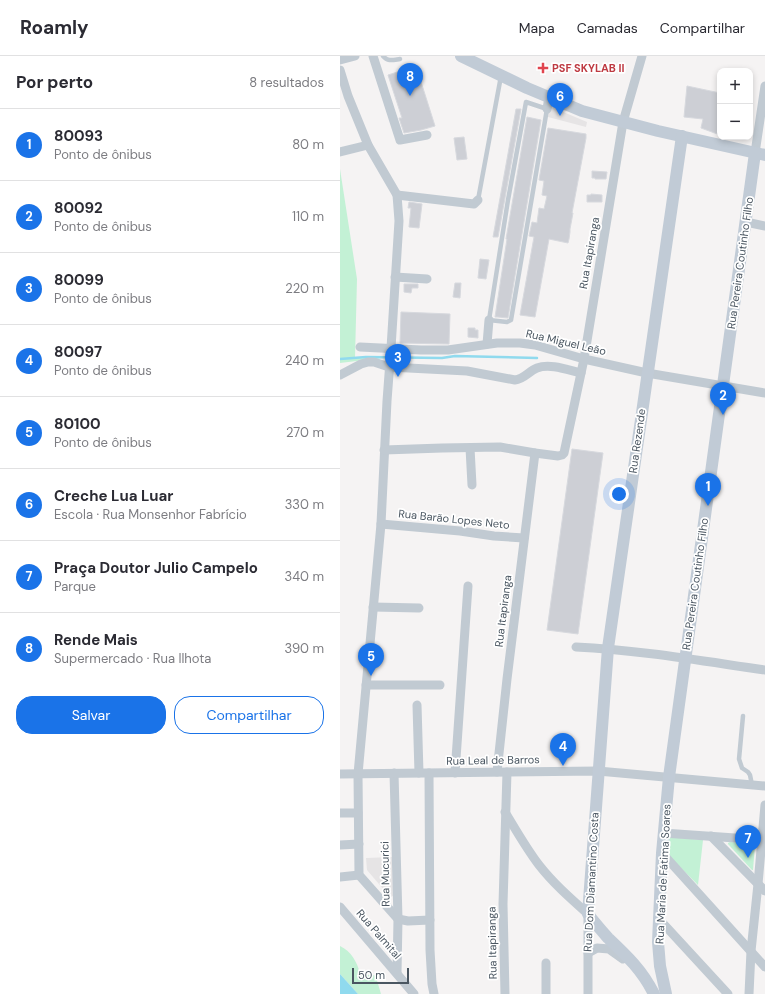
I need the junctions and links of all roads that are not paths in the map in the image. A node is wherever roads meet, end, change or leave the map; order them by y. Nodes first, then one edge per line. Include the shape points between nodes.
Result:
1 (355, 56) edge
2 (373, 56) edge
3 (383, 56) edge
4 (461, 56) edge
5 (642, 56) edge
6 (400, 59) dead end
7 (340, 60) edge
8 (340, 70) edge
9 (501, 75) junction
10 (765, 86) edge
11 (549, 97) junction
12 (547, 109) junction
13 (623, 122) junction
14 (426, 135) dead end
15 (682, 136) junction
16 (368, 145) junction
17 (340, 152) edge
18 (760, 154) edge
19 (397, 196) junction
20 (478, 200) joint
21 (746, 222) junction
22 (765, 226) edge
23 (395, 277) junction
24 (427, 280) dead end
25 (489, 320) junction
26 (487, 344) junction
27 (360, 347) dead end
28 (391, 350) junction
29 (584, 359) junction
30 (389, 366) junction
31 (581, 373) junction
32 (647, 373) junction
33 (340, 375) edge
34 (723, 386) junction
35 (765, 393) edge
36 (470, 448) junction
37 (384, 450) junction
38 (535, 453) junction
39 (472, 485) dead end
40 (381, 524) junction
41 (524, 538) junction
42 (468, 586) dead end
43 (373, 607) junction
44 (419, 608) dead end
45 (576, 647) dead end
46 (608, 648) junction
47 (685, 658) junction
48 (765, 670) edge
49 (440, 684) dead end
50 (366, 685) junction
51 (417, 705) dead end
52 (743, 716) dead end
53 (598, 771) junction
54 (497, 772) junction
55 (507, 772) junction
56 (394, 773) junction
57 (424, 773) junction
58 (455, 773) junction
59 (340, 774) edge
60 (358, 774) junction
61 (668, 777) junction
62 (752, 785) junction
63 (765, 786) edge
64 (765, 805) edge
65 (505, 812) junction
66 (340, 813) edge
67 (358, 813) junction
68 (663, 832) junction
69 (711, 836) junction
70 (763, 840) edge
71 (359, 844) junction
72 (340, 845) edge
73 (662, 854) junction
74 (359, 875) junction
75 (340, 877) edge
76 (758, 884) junction
77 (765, 891) edge
78 (340, 907) edge
79 (588, 914) junction
80 (658, 918) junction
81 (398, 919) junction
82 (430, 920) junction
83 (751, 951) junction
84 (588, 953) junction
85 (546, 963) dead end
86 (765, 967) edge
87 (397, 973) junction
88 (663, 980) junction
89 (645, 983) junction
90 (414, 994) edge
91 (434, 994) edge
92 (505, 994) edge
93 (546, 994) edge
94 (588, 994) edge
95 (647, 994) edge
96 (654, 994) edge
97 (666, 994) edge
98 (728, 994) edge
99 (749, 994) edge

1 - 7 street
2 - 14 street via 400,140
3 - 6 lane via 391,61
4 - 9 street
5 - 13 street, Rua Itapiranga
8 - 16 street
9 - 11 street
9 - 20 lane
10 - 18 street
11 - 12 street
11 - 13 street via 582,111
12 - 25 lane via 511,320
12 - 25 lane via 526,102
13 - 15 street
13 - 29 street, Rua Itapiranga
15 - 18 street
15 - 32 street, Rua Rezende
16 - 17 street
16 - 19 street
18 - 21 street, Rua Pereira Coutinho Filho
19 - 20 street via 474,204
19 - 23 street via 399,222
21 - 22 street
21 - 34 street, Rua Pereira Coutinho Filho
23 - 24 street
23 - 28 street
25 - 26 street
26 - 28 street, Rua Miguel Leão via 448,350
26 - 29 street, Rua Miguel Leão via 535,345
27 - 28 street, Rua Miguel Leão
28 - 30 street
29 - 31 street, Rua Itapiranga
29 - 32 street, Rua Miguel Leão
30 - 31 street via 467,371 515,380 544,366
30 - 33 street via 368,362
30 - 37 street
31 - 38 street, Rua Itapiranga via 564,453 558,456
32 - 34 street, Rua Miguel Leão
32 - 46 street, Rua Rezende
34 - 35 street, Rua Miguel Leão
34 - 47 street, Rua Pereira Coutinho Filho
36 - 37 street
36 - 38 street via 500,447
36 - 39 street
37 - 40 street
38 - 41 street, Rua Itapiranga
40 - 41 street, Rua Barão Lopes Neto
40 - 43 street
41 - 54 street, Rua Itapiranga
42 - 58 street
43 - 44 street
43 - 50 street
45 - 46 street
46 - 47 street
46 - 53 street, Rua Rezende
47 - 48 street
47 - 61 street, Rua Pereira Coutinho Filho
49 - 50 street
50 - 60 street
51 - 57 street
52 - 62 lane via 740,759 742,768 750,775
53 - 55 street, Rua Leal de Barros
53 - 61 street, Rua Leal de Barros
53 - 79 street, Rua Dom Diamantino Costa
54 - 55 street, Rua Leal de Barros
54 - 58 street, Rua Leal de Barros
55 - 65 street, Rua Itapiranga
56 - 57 street, Rua Leal de Barros
56 - 60 street, Rua Leal de Barros
56 - 81 street, Rua Mucurici
57 - 58 street, Rua Leal de Barros
57 - 82 street
59 - 60 street, Rua Leal de Barros
60 - 67 street
61 - 62 street, Rua Leal de Barros
61 - 68 street, Rua Maria de Fátima Soares
62 - 63 street, Rua Leal de Barros
64 - 70 street
65 - 79 street via 538,864
65 - 92 street, Rua Itapiranga
66 - 67 street
67 - 71 street
68 - 69 street
68 - 73 street, Rua Maria de Fátima Soares
69 - 70 street
69 - 76 street
70 - 76 street
71 - 72 street
71 - 74 street
73 - 80 street, Rua Maria de Fátima Soares
73 - 83 street
74 - 75 street
74 - 81 street
76 - 77 street
76 - 83 street
78 - 87 street, Rua Palmital
79 - 84 street, Rua Dom Diamantino Costa
79 - 89 street via 636,966
80 - 88 street, Rua Maria de Fátima Soares
80 - 98 street
81 - 82 street
81 - 87 street, Rua Mucurici
82 - 91 street
83 - 86 street
83 - 99 street
84 - 89 street via 597,948 609,949 622,958
84 - 94 street, Rua Dom Diamantino Costa
85 - 93 street
87 - 90 street, Rua Palmital
88 - 89 street via 657,984
88 - 97 street, Rua Maria de Fátima Soares
89 - 95 street
89 - 96 street

